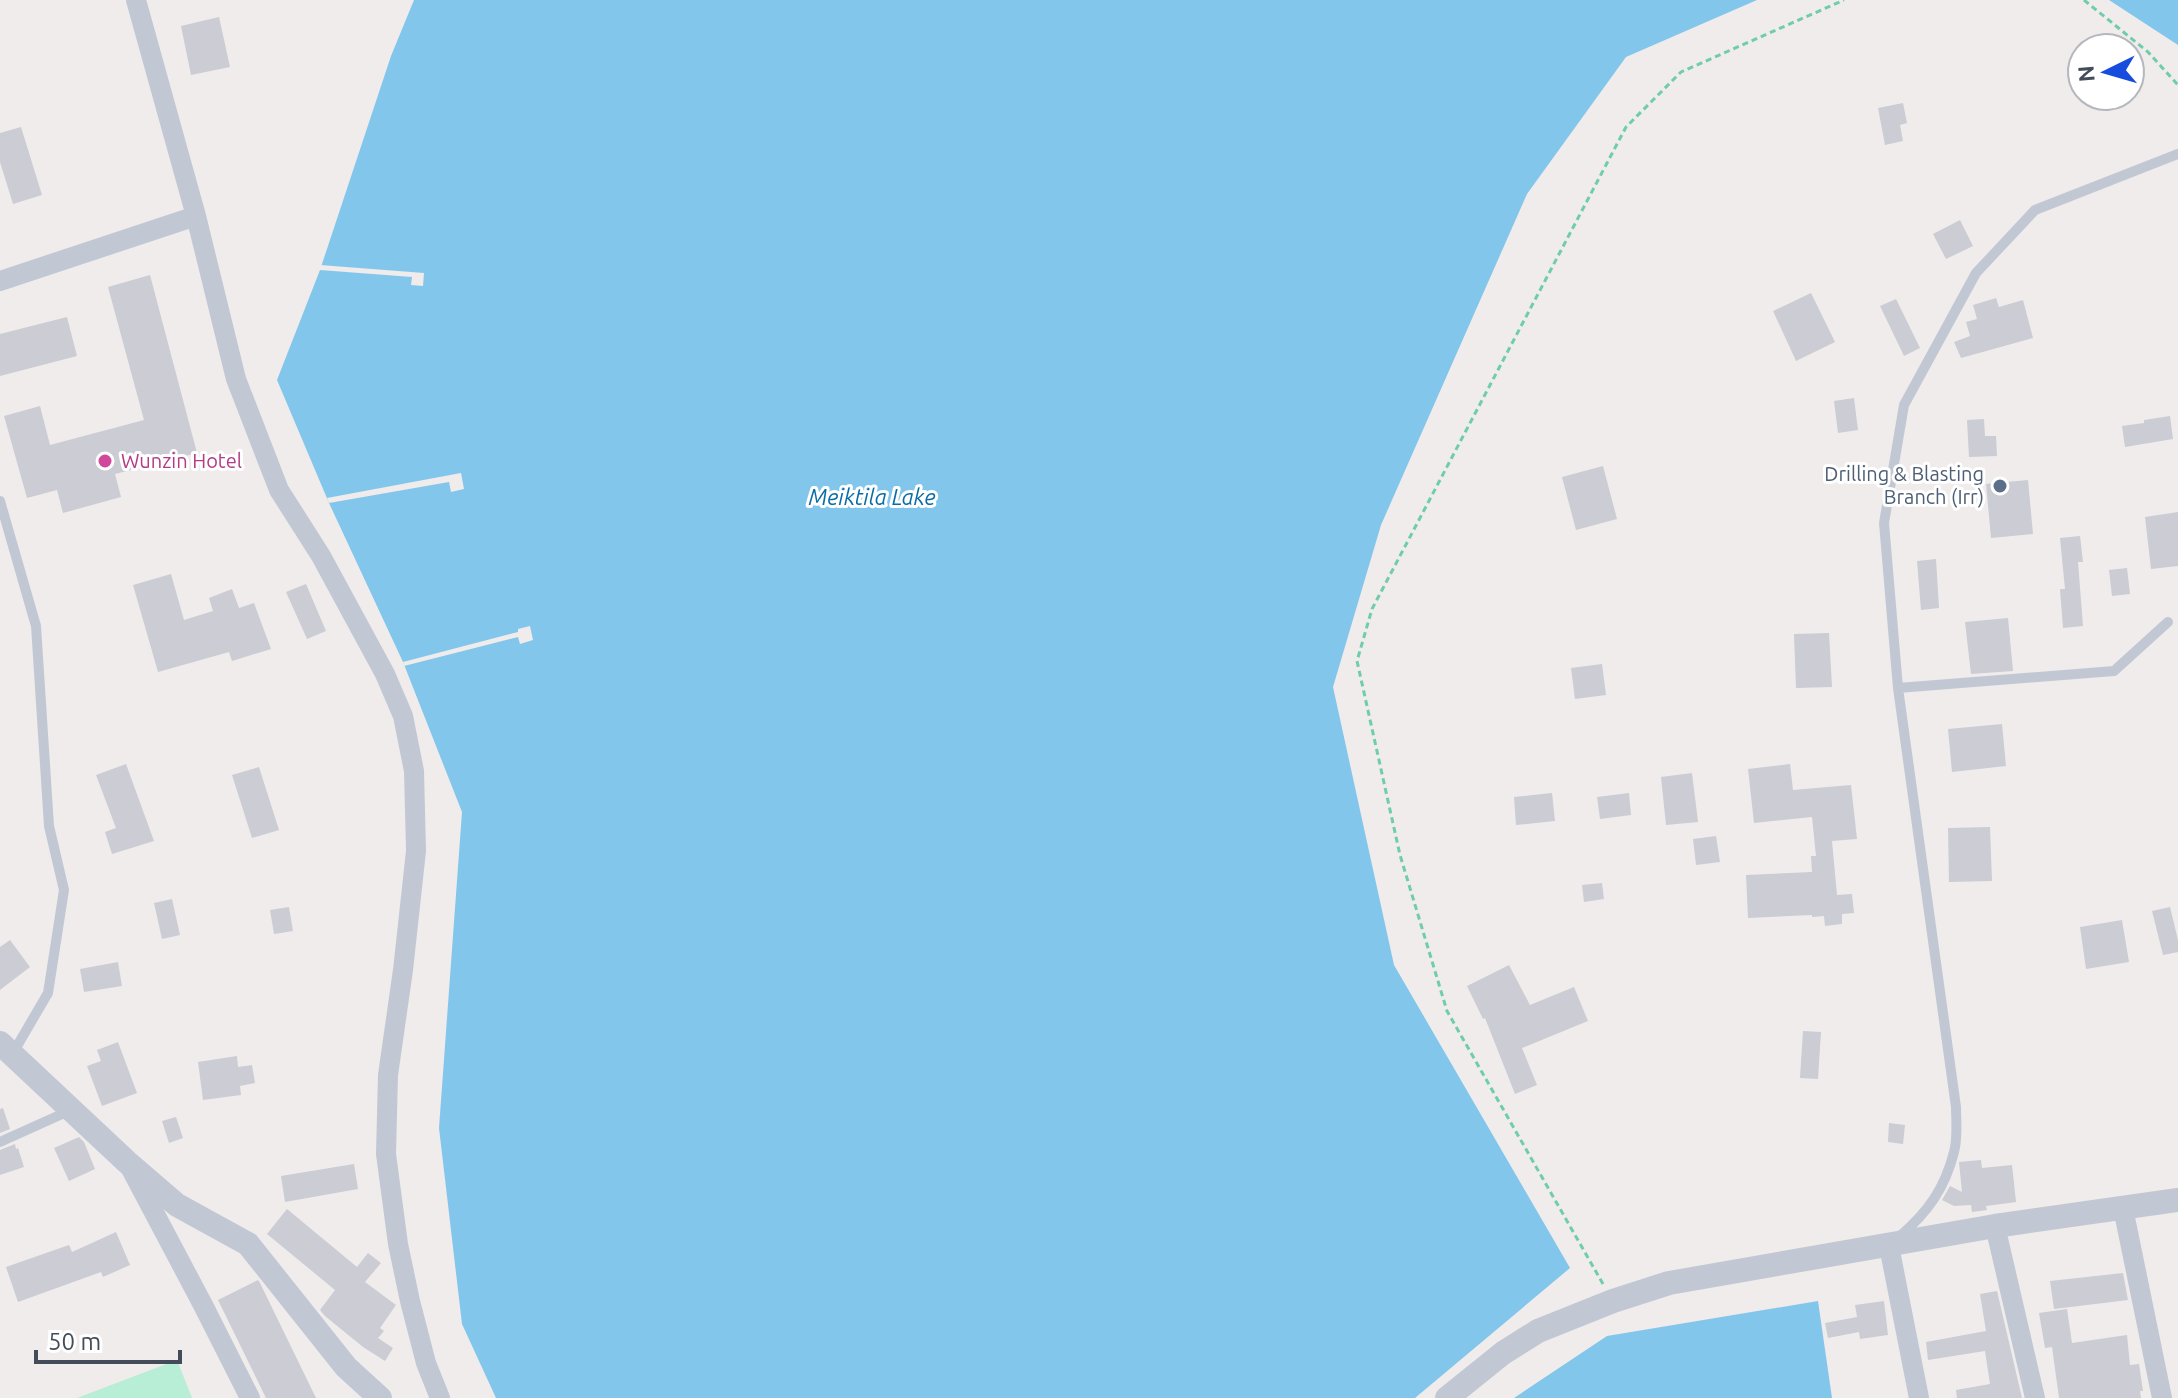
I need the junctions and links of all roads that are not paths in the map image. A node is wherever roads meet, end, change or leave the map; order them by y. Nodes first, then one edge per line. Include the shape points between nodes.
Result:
1 (136, 0) edge
2 (2178, 154) edge
3 (196, 216) junction
4 (0, 281) edge
5 (0, 501) edge
6 (2168, 622) dead end
7 (1898, 688) junction
8 (6, 1049) edge
9 (73, 1110) junction
10 (0, 1142) edge
11 (127, 1162) junction
12 (2178, 1200) edge
13 (2123, 1208) junction
14 (1995, 1226) junction
15 (1889, 1246) junction
16 (250, 1398) edge
17 (380, 1398) edge
18 (440, 1398) edge
19 (1447, 1398) edge
20 (1919, 1398) edge
21 (2035, 1398) edge
22 (2162, 1398) edge

1 - 3 street
2 - 7 lane via 2035,210 1976,273 1904,405 1884,523
3 - 4 street
3 - 18 street via 236,379 279,490 321,556 403,716 414,771 416,851 388,1075 386,1154 410,1301
5 - 8 lane via 36,626 49,826 64,890 48,993
6 - 7 lane via 2114,671
7 - 15 lane via 1956,1121 1955,1150 1939,1194
8 - 9 street
9 - 10 lane
9 - 11 street
11 - 16 street
11 - 17 street via 177,1205 248,1244 346,1367
12 - 13 street
13 - 14 street
13 - 22 street
14 - 15 street
14 - 21 street
15 - 19 street via 1669,1283 1613,1301 1538,1331
15 - 20 street

